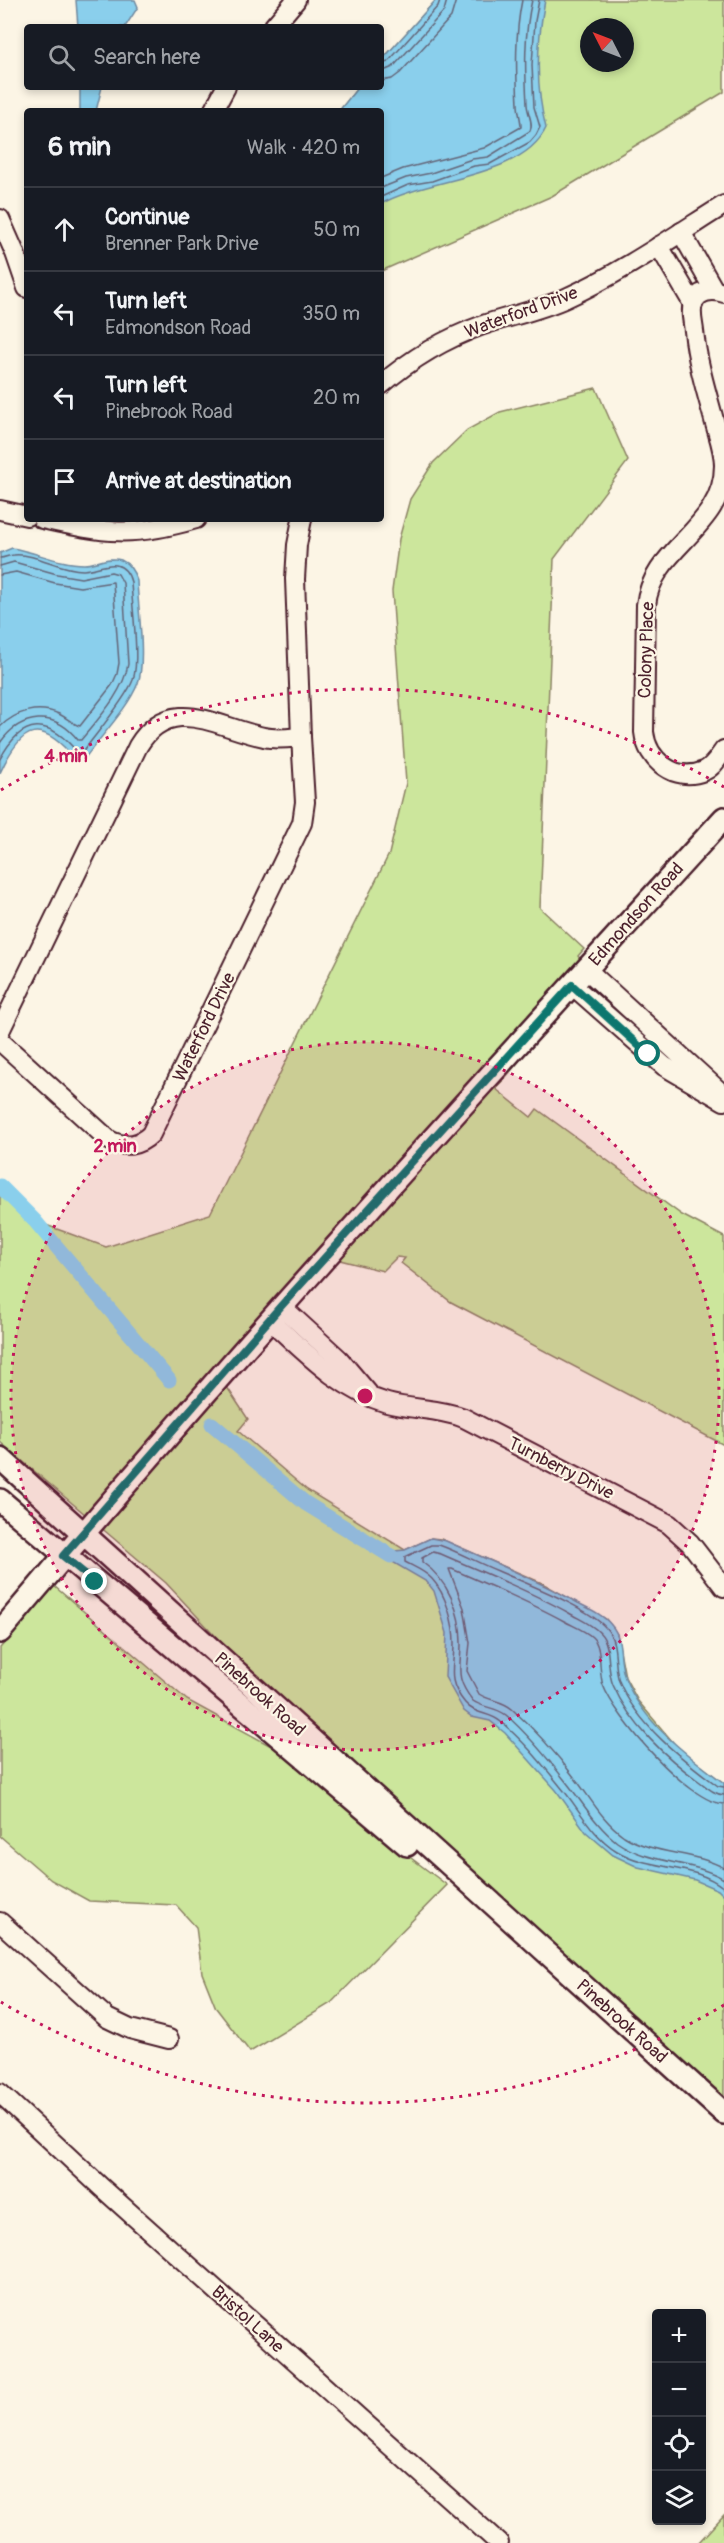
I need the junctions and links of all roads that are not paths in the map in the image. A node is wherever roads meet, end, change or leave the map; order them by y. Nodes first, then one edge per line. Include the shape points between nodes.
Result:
1 (296, 0) edge
2 (276, 24) edge
3 (224, 90) edge
4 (215, 108) edge
5 (724, 205) edge
6 (0, 219) edge
7 (681, 232) junction
8 (659, 246) junction
9 (24, 279) edge
10 (719, 292) edge
11 (693, 304) junction
12 (384, 383) edge
13 (0, 510) edge
14 (24, 515) edge
15 (55, 522) edge
16 (185, 522) edge
17 (302, 522) edge
18 (302, 737) junction
19 (724, 750) edge
20 (724, 818) edge
21 (586, 969) junction
22 (572, 985) junction
23 (0, 1031) edge
24 (0, 1041) edge
25 (724, 1095) edge
26 (724, 1101) edge
27 (275, 1313) junction
28 (0, 1458) edge
29 (0, 1500) edge
30 (83, 1532) junction
31 (63, 1556) junction
32 (724, 1587) edge
33 (0, 1632) edge
34 (0, 1922) edge
35 (521, 1930) junction
36 (169, 2040) dead end
37 (0, 2093) edge
38 (724, 2113) edge
39 (499, 2543) edge

1 - 2 street
3 - 4 street
5 - 7 street, Waterford Drive
6 - 9 street
7 - 8 street, Waterford Drive
7 - 10 street
8 - 11 street, Colony Place
8 - 12 street, Waterford Drive via 562,300 438,344
10 - 11 street via 703,292
11 - 19 street, Colony Place via 696,352 722,446 724,472 711,511 657,572 649,590 644,732 652,756 677,773 703,771
13 - 14 street
15 - 16 street via 127,533
17 - 18 street, Waterford Drive via 295,579
18 - 23 street via 268,738 186,716 165,720 150,730 138,746
18 - 24 street, Waterford Drive via 302,823 157,1124 147,1137 126,1145 109,1140
20 - 21 street, Edmondson Road
21 - 22 street, Edmondson Road
21 - 25 street
22 - 26 street via 664,1066
22 - 27 street, Edmondson Road
27 - 30 street, Edmondson Road
27 - 32 street, Turnberry Drive via 334,1377 390,1404 442,1410 464,1418 669,1524
28 - 30 street, Pinebrook Road
29 - 31 street, Pinebrook Road
30 - 31 street, Edmondson Road
30 - 35 street, Pinebrook Road
31 - 33 street, Edmondson Road
31 - 35 street, Pinebrook Road via 408,1846
34 - 36 street via 107,2018
35 - 38 street, Pinebrook Road
37 - 39 street, Bristol Lane

